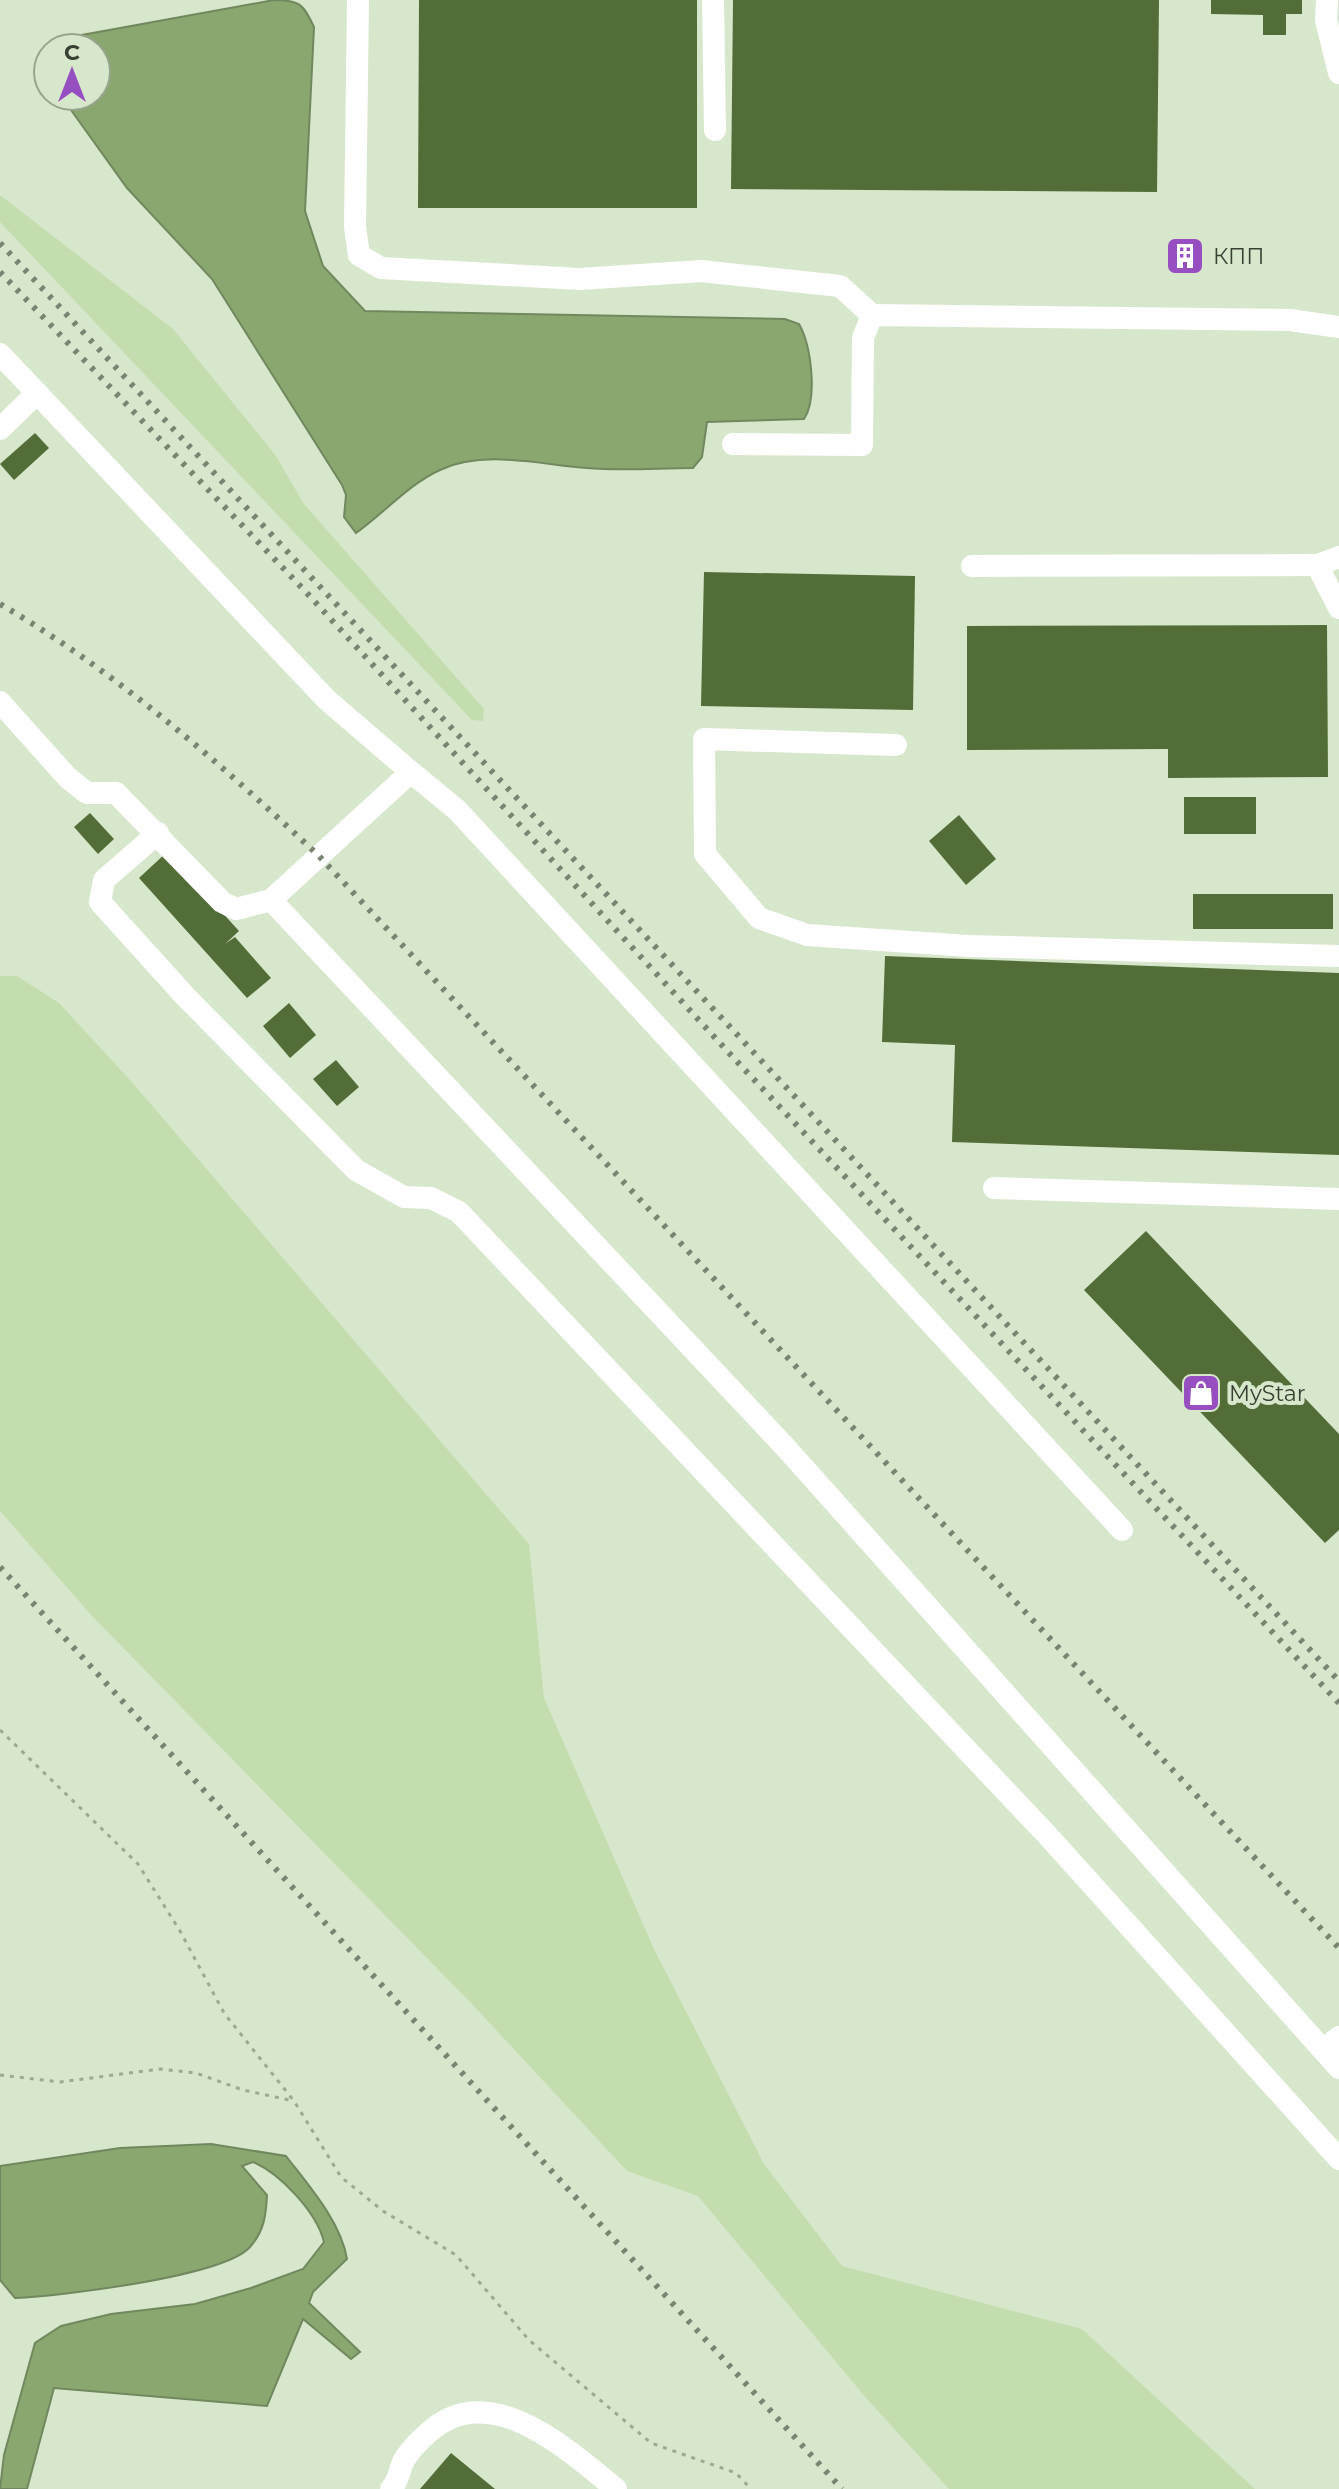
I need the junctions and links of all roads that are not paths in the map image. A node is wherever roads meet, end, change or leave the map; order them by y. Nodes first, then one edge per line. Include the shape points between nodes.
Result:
1 (358, 0) edge
2 (713, 0) edge
3 (1327, 0) edge
4 (1339, 73) edge
5 (715, 130) dead end
6 (872, 315) junction
7 (1339, 327) edge
8 (0, 354) edge
9 (37, 393) junction
10 (0, 429) edge
11 (733, 444) dead end
12 (1339, 557) edge
13 (1317, 565) junction
14 (972, 566) dead end
15 (1339, 608) edge
16 (0, 702) edge
17 (896, 745) dead end
18 (411, 772) junction
19 (158, 833) junction
20 (271, 900) junction
21 (1339, 956) edge
22 (994, 1188) dead end
23 (1339, 1199) edge
24 (1122, 1530) dead end
25 (1331, 2043) edge
26 (1339, 2068) edge
27 (1339, 2159) edge
28 (391, 2489) edge
29 (616, 2489) edge

1 - 6 street via 359,255 381,268 580,279 701,271 840,286
2 - 5 street
3 - 4 street
6 - 7 street via 1290,320
6 - 11 street via 863,338 862,445
8 - 9 street
9 - 10 street
9 - 18 street via 327,700
12 - 13 street
13 - 14 street
13 - 15 street
16 - 19 street via 68,778 87,793 116,793
17 - 21 street via 704,739 705,854 759,918 807,935 969,946
18 - 20 street
18 - 24 street via 457,810
19 - 20 street via 222,902 236,909
19 - 27 street via 104,880 100,902 356,1170 404,1197 431,1198 459,1212 1049,1837
20 - 25 street via 787,1449
22 - 23 street
25 - 26 street
28 - 29 street via 400,2480 404,2461 428,2433 451,2416 486,2413 531,2425

